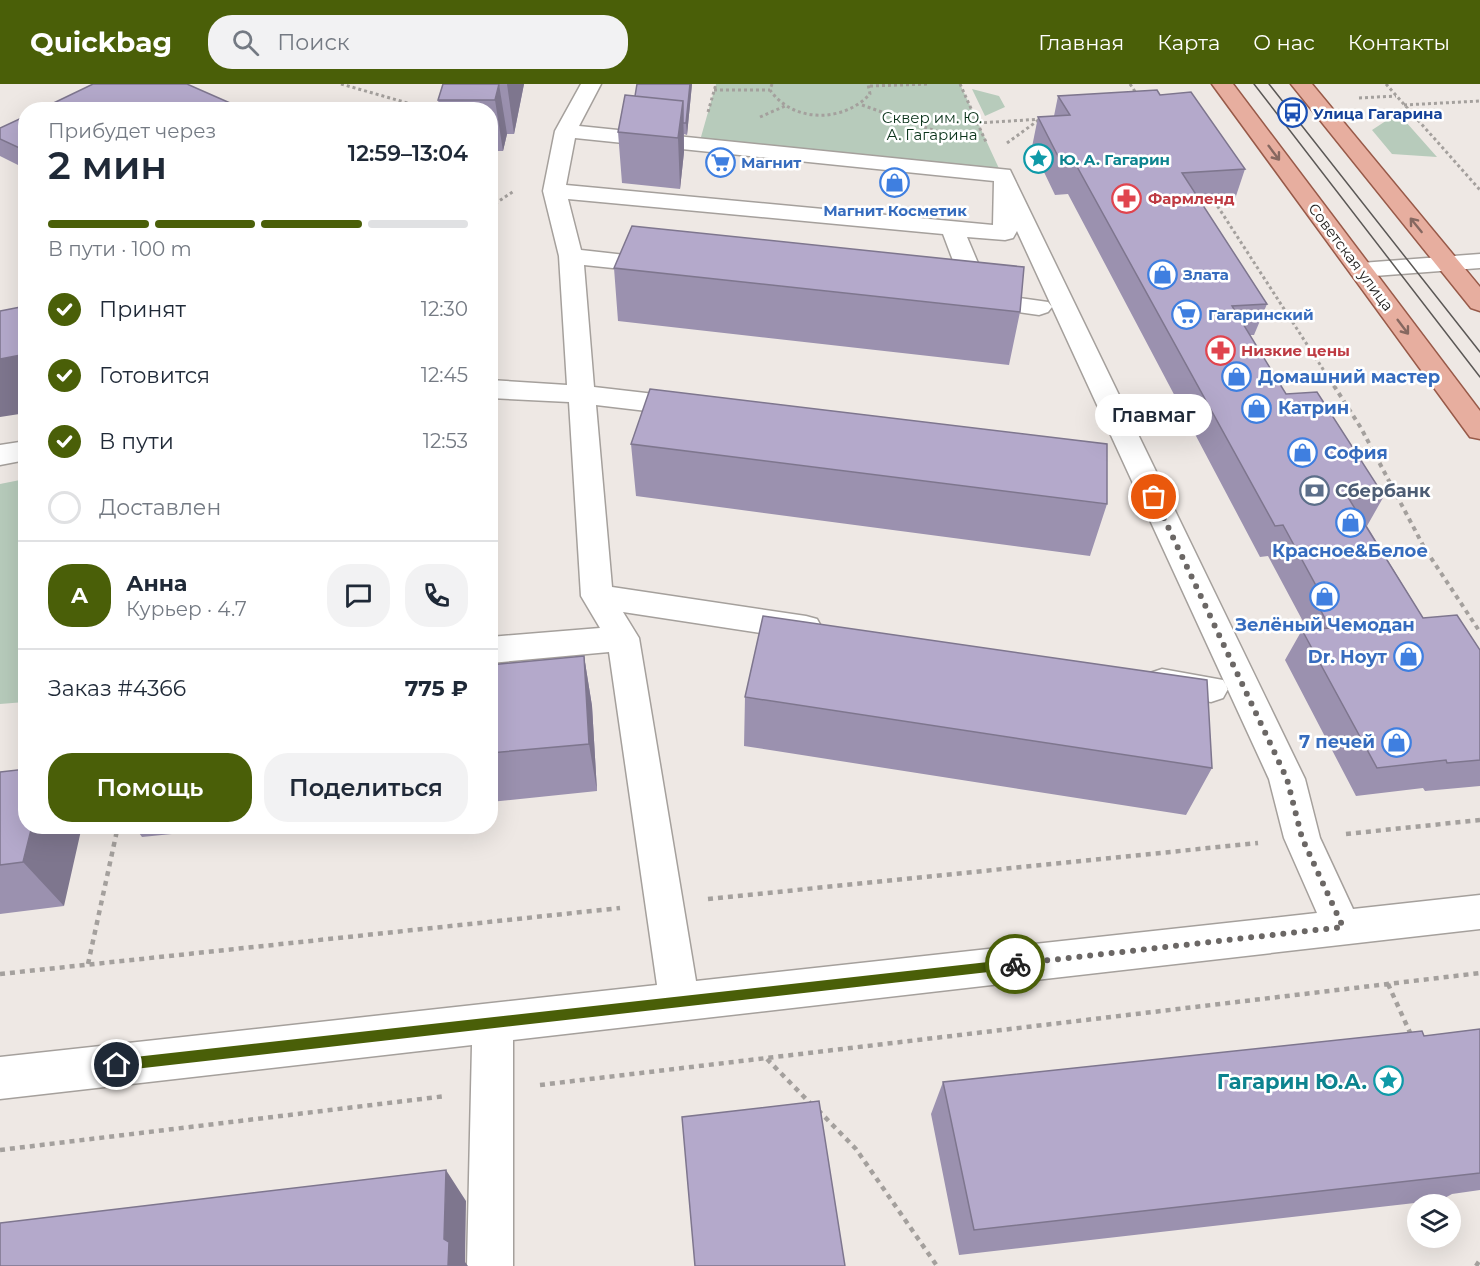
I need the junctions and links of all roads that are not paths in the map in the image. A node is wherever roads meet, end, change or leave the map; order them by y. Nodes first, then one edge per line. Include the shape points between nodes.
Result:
1 (591, 84) edge
2 (1222, 84) edge
3 (1301, 84) edge
4 (566, 131) junction
5 (996, 163) junction
6 (554, 190) junction
7 (952, 228) junction
8 (571, 256) junction
9 (1480, 261) edge
10 (1448, 264) junction
11 (688, 269) edge
12 (1361, 270) junction
13 (1480, 303) edge
14 (1039, 307) dead end
15 (498, 389) edge
16 (580, 394) junction
17 (709, 410) edge
18 (1480, 430) edge
19 (18, 452) edge
20 (0, 455) edge
21 (597, 596) junction
22 (833, 632) edge
23 (623, 638) junction
24 (498, 649) edge
25 (1128, 677) edge
26 (1211, 690) dead end
27 (1480, 912) edge
28 (1343, 927) junction
29 (679, 1002) junction
30 (493, 1023) junction
31 (0, 1078) edge
32 (490, 1266) edge

1 - 4 street
2 -> 12 main road, Советская улица
10 -> 3 main road
4 - 5 street
4 - 6 street
5 - 7 street via 1005,233
5 - 28 street via 1287,779 1302,838
6 - 7 street
6 - 8 street
7 - 14 street via 970,299
8 - 11 street
8 - 16 street
9 - 10 street
10 - 12 street
10 - 13 main road
12 -> 18 main road, Советская улица
15 - 16 street
16 - 17 street
16 - 21 street
19 - 20 street
21 - 22 street
21 - 23 street
23 - 24 street
23 - 29 street
25 - 26 street
27 - 28 street
28 - 29 street
29 - 30 street
30 - 31 street
30 - 32 street

